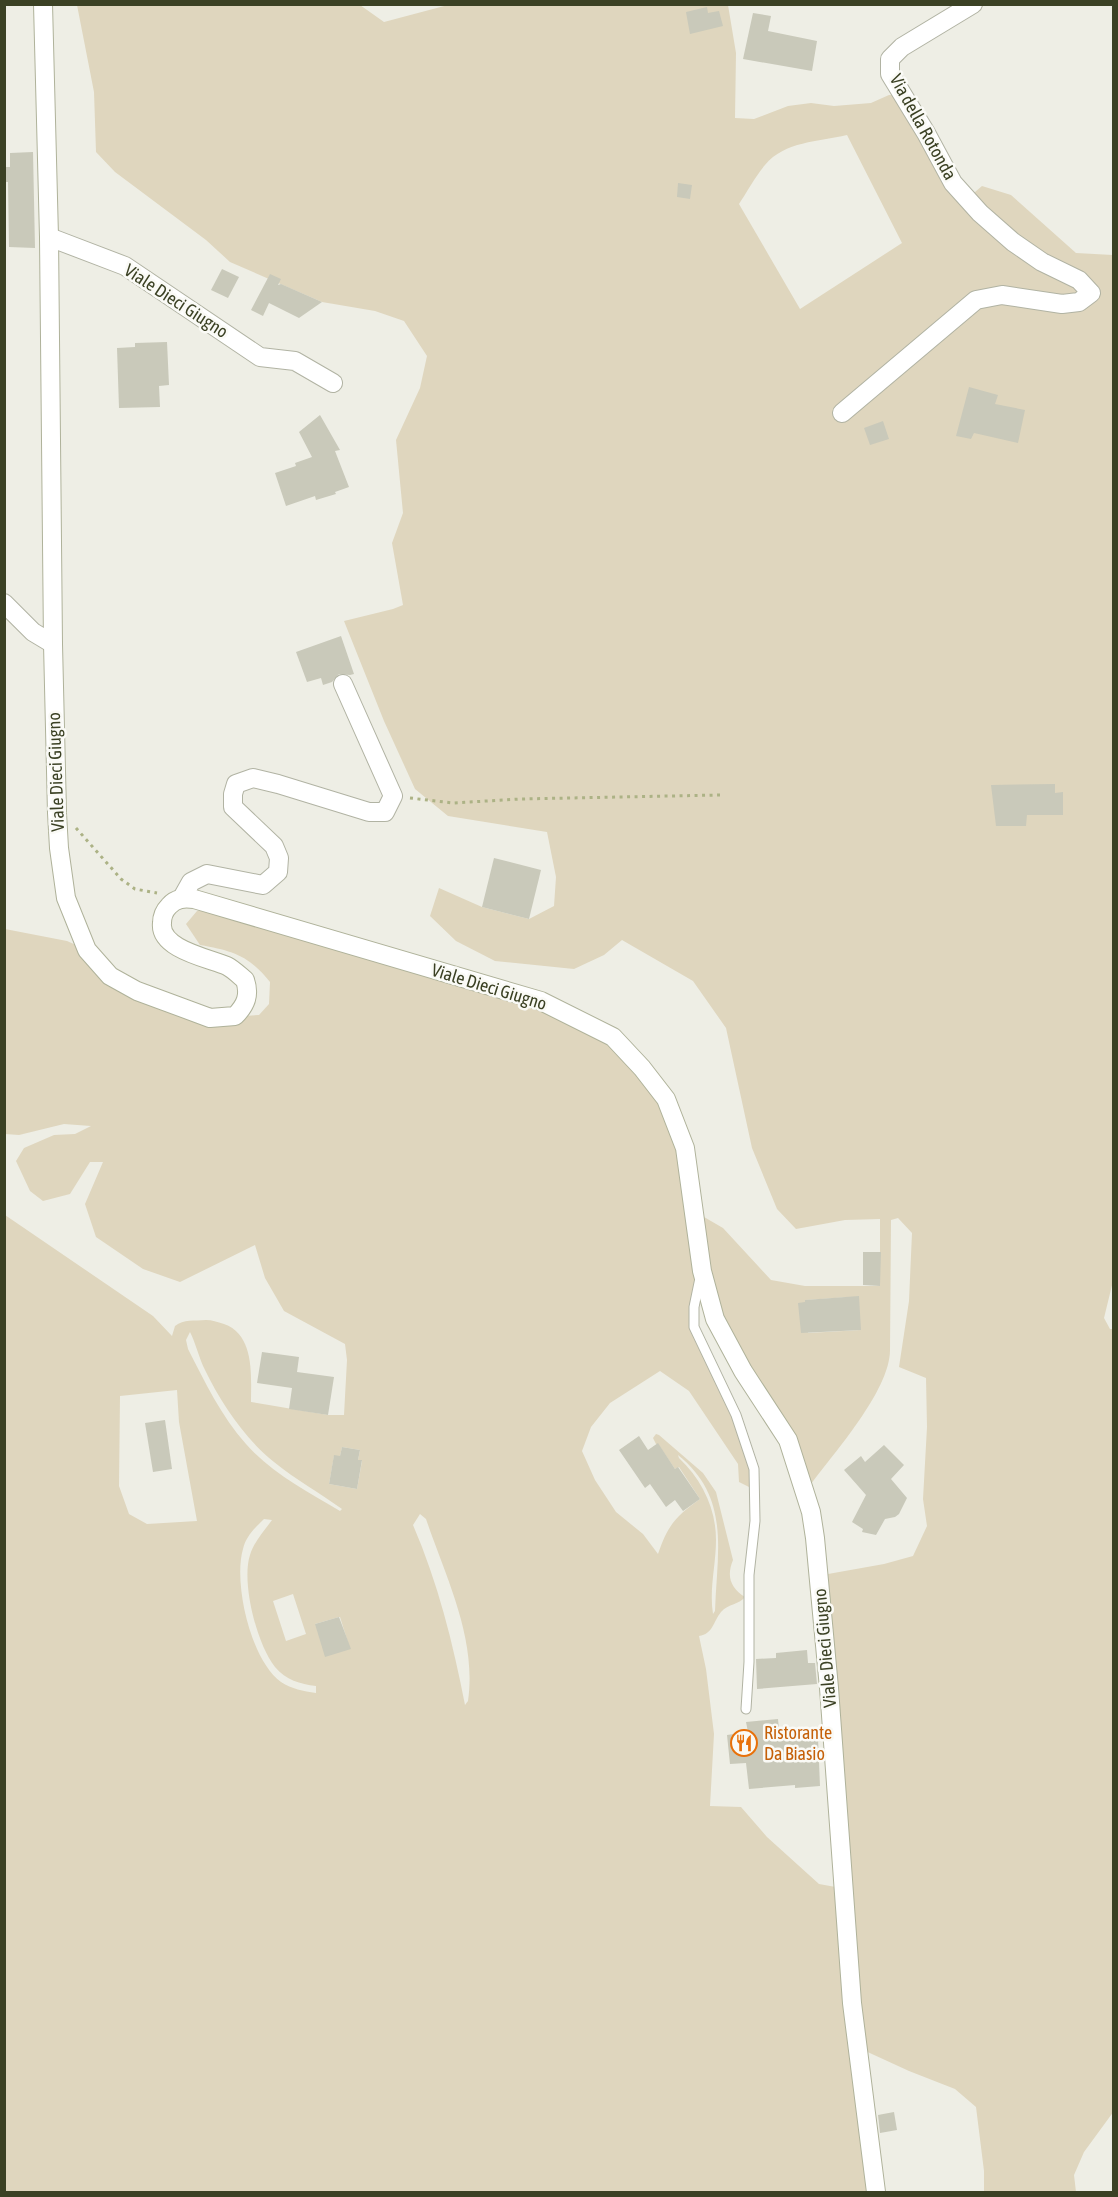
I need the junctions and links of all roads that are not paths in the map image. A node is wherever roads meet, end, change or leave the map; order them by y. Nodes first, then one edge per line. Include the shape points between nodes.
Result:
1 (43, 4) edge
2 (973, 4) edge
3 (49, 237) junction
4 (333, 383) dead end
5 (842, 413) dead end
6 (4, 603) edge
7 (53, 644) junction
8 (343, 684) dead end
9 (182, 898) junction
10 (702, 1271) junction
11 (746, 1710) dead end
12 (876, 2193) edge

1 - 3 main road, Viale Dieci Giugno
2 - 5 main road, Via della Rotonda via 902,47 890,59 890,74 953,183 980,213 1013,242 1079,280 1091,293 1079,302 1062,304 1002,295 975,300
3 - 4 main road, Viale Dieci Giugno via 125,266 260,357 295,362
3 - 7 main road, Viale Dieci Giugno
6 - 7 main road via 33,632
7 - 9 main road, Viale Dieci Giugno via 59,848 66,898 87,950 110,976 137,991 210,1018 235,1016 248,998 245,980 230,968 164,938 161,929 166,909
8 - 9 main road, Viale Dieci Giugno via 393,796 385,812 369,812 254,778 236,784 233,807 274,846 279,858 278,872 263,885 207,874 191,882
9 - 10 main road, Viale Dieci Giugno via 542,1001 613,1036 666,1099 685,1148
10 - 11 lane, Viale Dieci Giugno via 694,1327 736,1415 754,1469
10 - 12 main road, Viale Dieci Giugno via 715,1319 788,1440 811,1512 829,1688 852,2003

